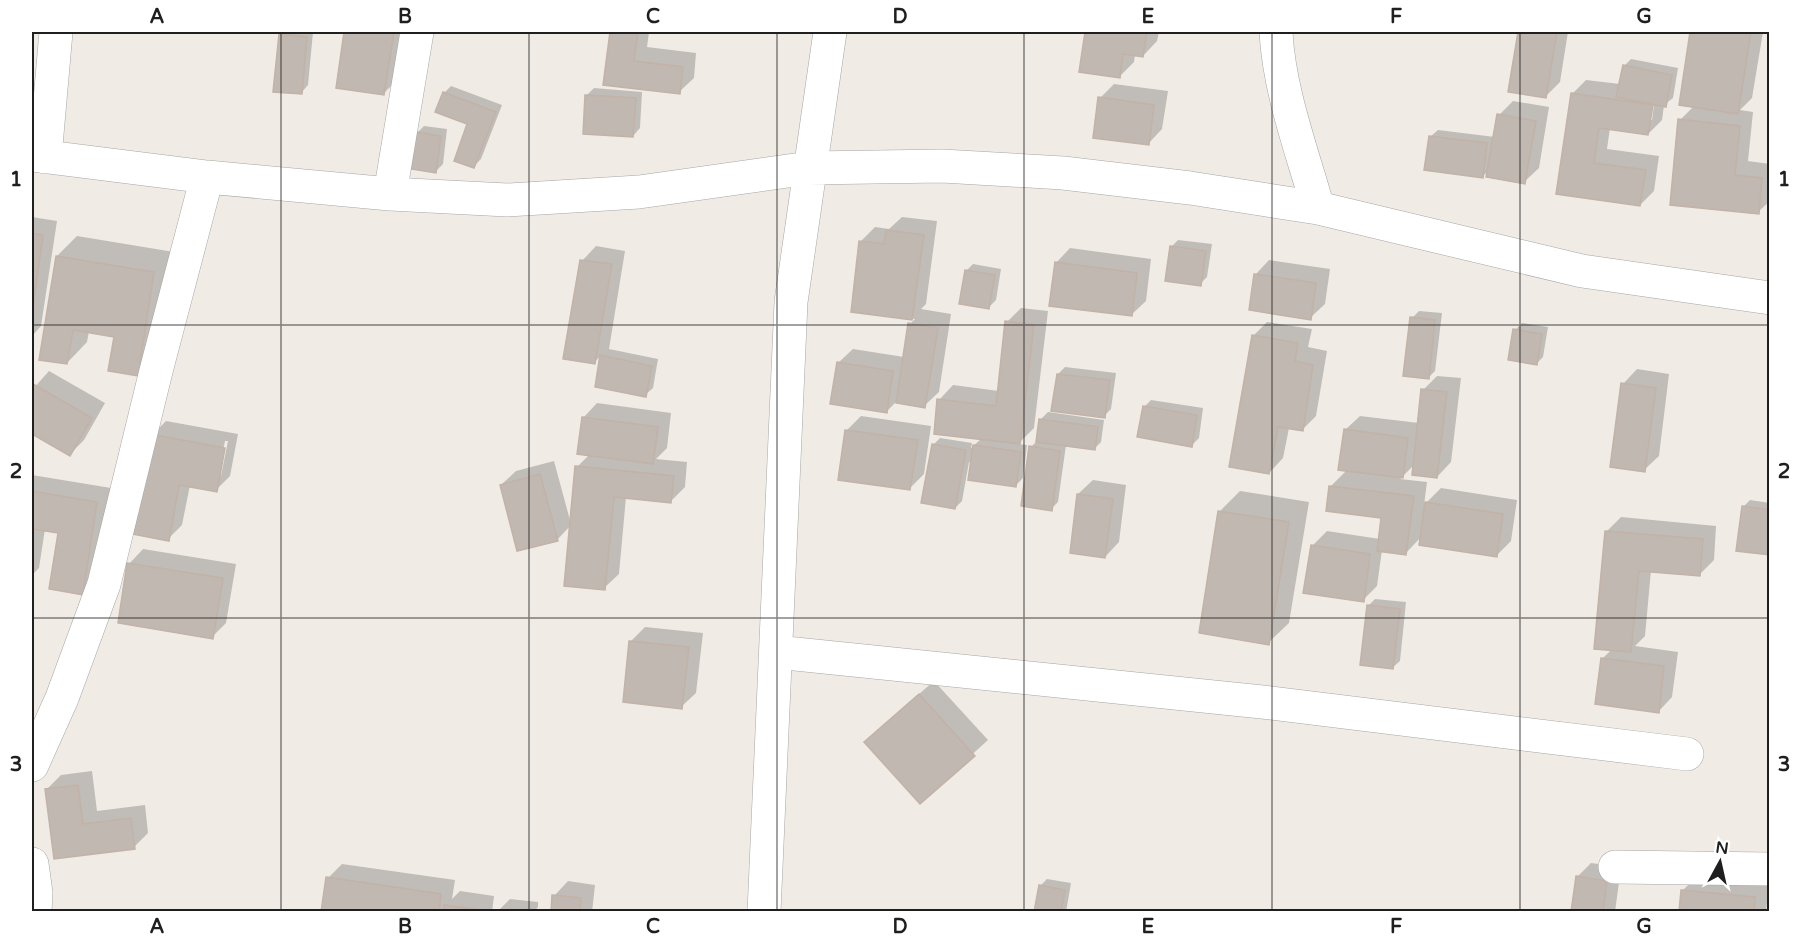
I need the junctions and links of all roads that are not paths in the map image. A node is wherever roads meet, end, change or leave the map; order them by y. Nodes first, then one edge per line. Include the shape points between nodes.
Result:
1 (56, 32) edge
2 (417, 32) edge
3 (830, 32) edge
4 (1276, 32) edge
5 (38, 156) edge
6 (809, 168) junction
7 (207, 177) junction
8 (390, 194) junction
9 (1318, 208) junction
10 (1770, 298) edge
11 (776, 652) junction
12 (1687, 754) dead end
13 (32, 765) edge
14 (32, 864) edge
15 (1615, 867) dead end
16 (1770, 869) edge
17 (35, 912) edge
18 (764, 912) edge

1 - 5 street
2 - 8 street
3 - 6 street
4 - 9 street via 1292,117
5 - 7 street
6 - 8 street via 639,192 507,200
6 - 9 street via 942,166 1064,173
6 - 11 street via 791,302
7 - 8 street
7 - 13 street via 104,584 70,679
9 - 10 street via 1582,271
11 - 12 street via 1262,702
11 - 18 street
14 - 17 street
15 - 16 street

